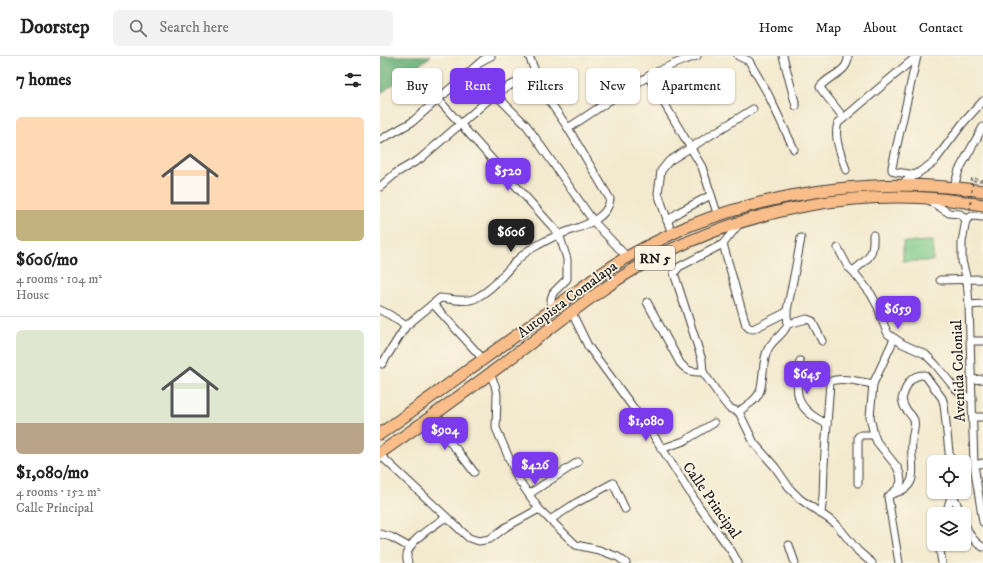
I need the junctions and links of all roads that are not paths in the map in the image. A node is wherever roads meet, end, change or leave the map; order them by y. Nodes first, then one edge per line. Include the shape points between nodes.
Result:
1 (491, 56) edge
2 (529, 56) edge
3 (696, 56) edge
4 (738, 56) edge
5 (783, 56) edge
6 (848, 56) edge
7 (917, 56) edge
8 (533, 68) edge
9 (664, 68) edge
10 (648, 76) edge
11 (442, 95) edge
12 (983, 101) edge
13 (442, 103) edge
14 (432, 104) edge
15 (484, 104) edge
16 (505, 104) edge
17 (551, 104) edge
18 (664, 104) edge
19 (796, 106) dead end
20 (753, 109) dead end
21 (844, 118) junction
22 (460, 125) junction
23 (983, 127) edge
24 (568, 128) junction
25 (380, 140) edge
26 (690, 148) junction
27 (794, 149) dead end
28 (846, 170) dead end
29 (917, 175) junction
30 (902, 185) junction
31 (380, 187) edge
32 (954, 187) junction
33 (983, 191) edge
34 (711, 195) junction
35 (927, 199) junction
36 (983, 205) edge
37 (718, 216) junction
38 (983, 217) edge
39 (966, 220) junction
40 (667, 221) junction
41 (594, 222) junction
42 (740, 222) junction
43 (559, 234) junction
44 (672, 234) junction
45 (873, 235) dead end
46 (801, 238) dead end
47 (723, 244) junction
48 (838, 248) dead end
49 (627, 257) junction
50 (853, 271) junction
51 (983, 278) edge
52 (940, 280) dead end
53 (967, 280) junction
54 (647, 302) dead end
55 (433, 304) junction
56 (970, 304) junction
57 (983, 304) edge
58 (552, 309) junction
59 (380, 310) edge
60 (572, 312) junction
61 (786, 312) junction
62 (788, 324) junction
63 (406, 326) junction
64 (894, 339) junction
65 (822, 340) dead end
66 (971, 341) junction
67 (983, 341) edge
68 (483, 359) junction
69 (800, 361) dead end
70 (382, 364) dead end
71 (703, 372) junction
72 (490, 374) junction
73 (983, 379) edge
74 (972, 380) junction
75 (873, 384) junction
76 (972, 399) junction
77 (739, 412) junction
78 (973, 417) junction
79 (983, 417) edge
80 (428, 419) junction
81 (714, 423) dead end
82 (827, 424) junction
83 (380, 434) edge
84 (874, 435) junction
85 (661, 449) junction
86 (380, 454) edge
87 (949, 455) edge
88 (578, 462) dead end
89 (983, 463) edge
90 (974, 465) junction
91 (474, 472) dead end
92 (858, 483) dead end
93 (980, 489) edge
94 (529, 494) junction
95 (891, 494) junction
96 (539, 509) junction
97 (625, 509) dead end
98 (821, 513) junction
99 (446, 517) junction
100 (983, 518) edge
101 (550, 520) junction
102 (380, 534) edge
103 (971, 537) edge
104 (789, 545) dead end
105 (409, 547) junction
106 (983, 547) edge
107 (940, 551) edge
108 (408, 563) edge
109 (626, 563) edge
110 (738, 563) edge
111 (795, 563) edge
112 (872, 563) edge
113 (898, 563) edge
114 (942, 563) edge

1 - 11 street
2 - 8 street
3 - 9 street
4 - 27 street via 749,61
5 - 19 street
6 - 21 street via 842,70 820,87
7 - 21 street
7 - 29 street via 892,166 895,172
10 - 24 street
12 - 29 street via 934,162
13 - 22 street
14 - 25 street via 412,122
15 - 22 street
16 - 41 street via 528,126
17 - 24 street
18 - 26 street
20 - 26 street
21 - 28 street via 836,129
22 - 31 street via 420,159 396,173
22 - 43 street
23 - 32 street via 959,170
24 - 41 street via 610,199 610,206
26 - 34 street via 702,167
26 - 40 street via 669,161 661,171 658,193
29 - 30 street
30 - 32 highway, Autopista Comalapa / RN 5
30 - 37 highway, Autopista Comalapa / RN 5 via 816,192 753,204
32 - 33 highway, Autopista Comalapa / RN 5
34 - 37 street
34 - 40 street via 678,212
35 - 36 highway, Autopista Comalapa / RN 5
35 - 39 street via 944,211 960,214
35 - 42 highway, Autopista Comalapa / RN 5 via 878,198 838,201 788,209
37 - 44 highway, Autopista Comalapa / RN 5
38 - 39 street via 972,216
39 - 53 street, Avenida Colonial via 962,261
40 - 44 street
41 - 43 street
41 - 49 street
42 - 47 street
42 - 60 highway, Autopista Comalapa / RN 5 via 688,242 643,264
43 - 55 street via 534,247 512,265 492,288 475,299 440,298
43 - 58 street via 567,259 567,279 553,293 550,299
44 - 49 highway, Autopista Comalapa / RN 5
45 - 50 street via 873,250
46 - 61 street via 795,279
47 - 61 street via 746,325 753,329
47 - 71 street via 674,273 702,360
48 - 50 street via 848,267
49 - 58 highway, Autopista Comalapa / RN 5
50 - 64 street via 871,294 888,334
51 - 53 street
52 - 53 street
53 - 56 street, Avenida Colonial
54 - 71 street via 685,369 690,372
55 - 63 street
55 - 68 street
56 - 57 street
56 - 66 street, Avenida Colonial
58 - 68 highway, Autopista Comalapa / RN 5
59 - 63 street
60 - 72 highway, Autopista Comalapa / RN 5
60 - 85 street, Calle Principal via 588,346
61 - 62 street
62 - 65 street via 807,319 812,321
62 - 77 street via 768,348 760,391 754,401
63 - 70 street
64 - 75 street
64 - 76 street via 925,354 953,386
66 - 67 street
66 - 74 street, Avenida Colonial
68 - 83 highway, Autopista Comalapa / RN 5
69 - 82 street via 796,383 800,402 807,412
71 - 77 street via 729,408
72 - 80 highway, Autopista Comalapa / RN 5
72 - 94 street via 495,385 496,428 518,479
73 - 74 street
74 - 76 street, Avenida Colonial
75 - 82 street via 847,380 830,382
75 - 84 street via 870,417
76 - 78 street, Avenida Colonial
77 - 98 street via 754,443 791,490
78 - 79 street
78 - 90 street, Avenida Colonial
80 - 86 highway, Autopista Comalapa / RN 5
80 - 91 street
81 - 85 street via 684,441
82 - 98 street
84 - 92 street via 858,437
84 - 95 street via 900,474 901,482
85 - 110 street, Calle Principal
86 - 99 street
87 - 95 street via 942,398 924,375 918,375 912,378 902,399 904,407 914,420 912,482 901,492
88 - 94 street
89 - 90 street
90 - 93 street, Avenida Colonial
93 - 100 street, Avenida Colonial
94 - 96 street
95 - 113 street via 888,502
96 - 99 street via 490,539 479,542 469,538
96 - 101 street
97 - 101 street via 613,483
98 - 112 street via 836,524 858,551
99 - 105 street
101 - 109 street via 576,545 599,550
102 - 105 street
103 - 106 street
104 - 111 street
105 - 108 street
107 - 114 street

